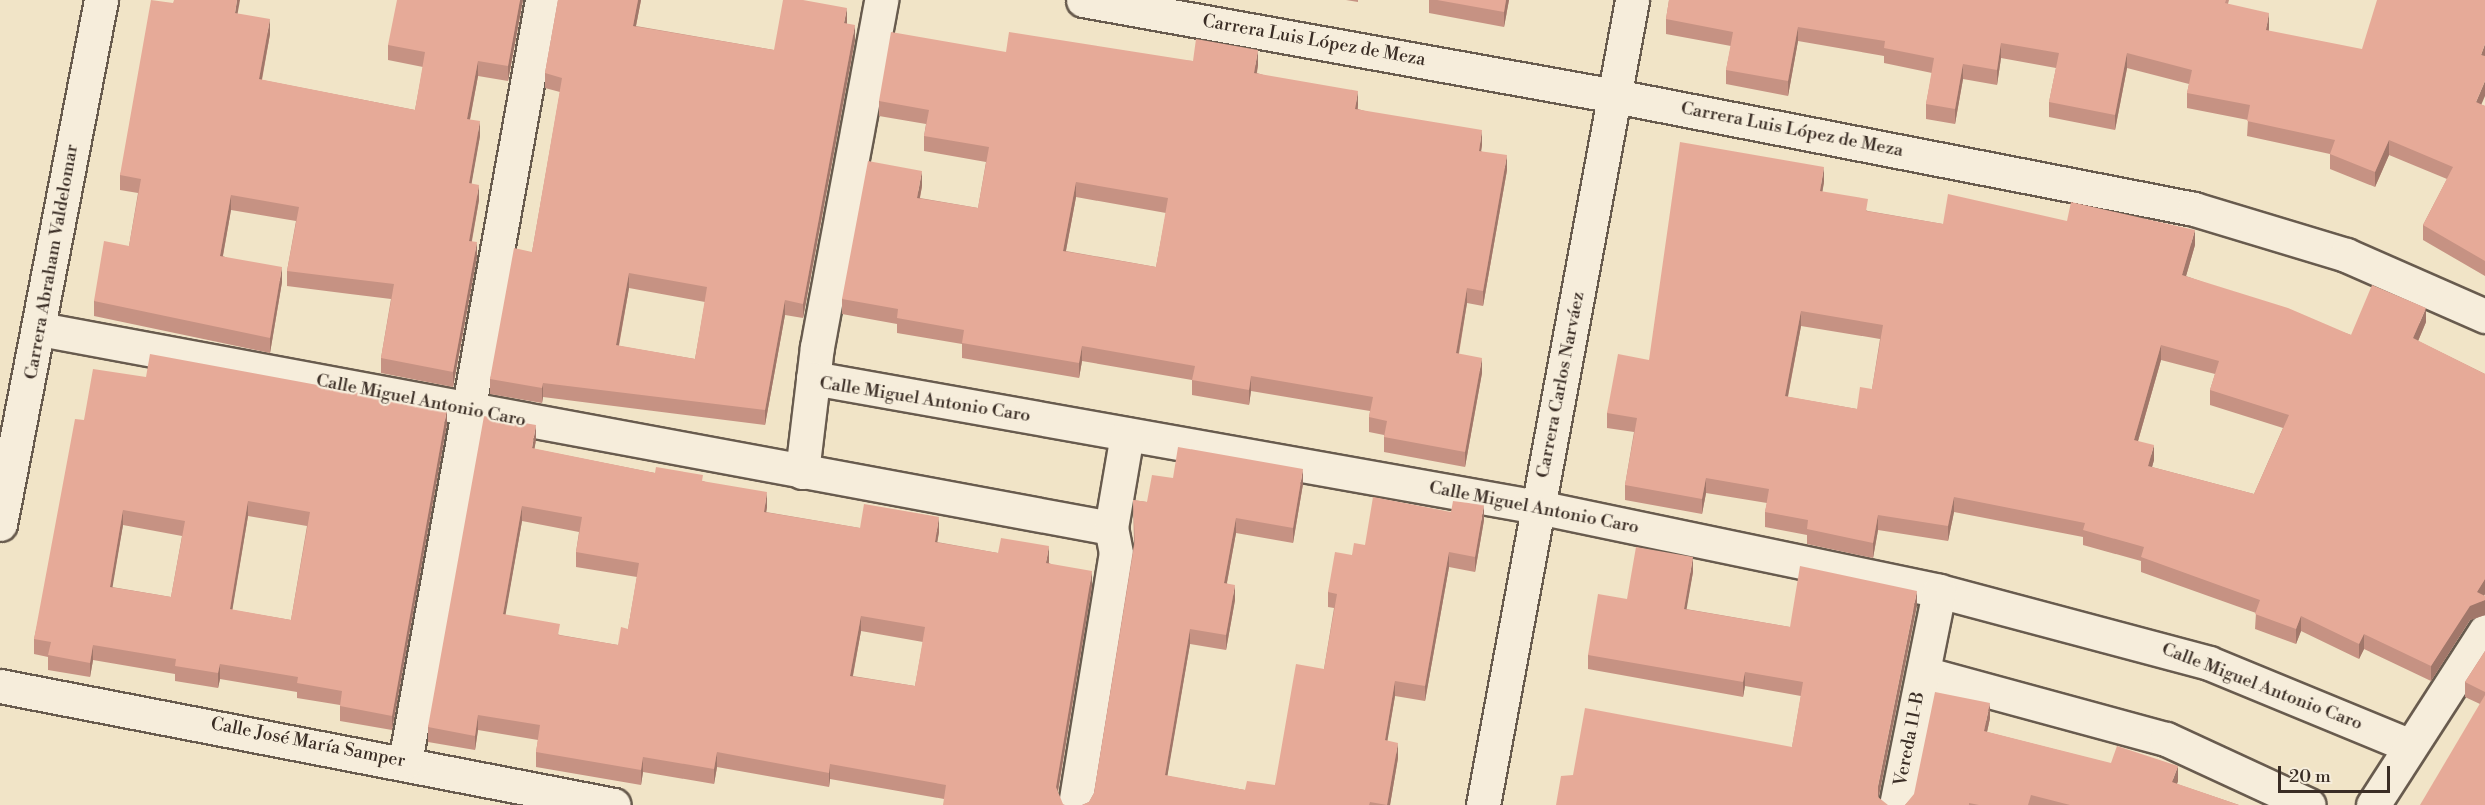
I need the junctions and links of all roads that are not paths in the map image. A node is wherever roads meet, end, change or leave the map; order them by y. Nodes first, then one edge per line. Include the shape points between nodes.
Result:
1 (101, 0) edge
2 (542, 0) edge
3 (881, 0) edge
4 (1083, 0) edge
5 (1632, 0) edge
6 (1155, 6) edge
7 (1615, 96) junction
8 (2485, 316) edge
9 (40, 329) junction
10 (813, 378) junction
11 (13, 409) edge
12 (468, 410) junction
13 (1127, 434) junction
14 (802, 471) junction
15 (1538, 507) junction
16 (0, 524) edge
17 (1112, 528) junction
18 (1939, 591) junction
19 (2485, 631) edge
20 (1923, 673) junction
21 (0, 686) edge
22 (2410, 746) junction
23 (405, 762) junction
24 (614, 805) edge
25 (1075, 805) edge
26 (1483, 805) edge
27 (1896, 805) edge
28 (2309, 805) edge
29 (2373, 805) edge

1 - 9 street, Carrera Abraham Valdelomar
2 - 12 street
3 - 10 street
4 - 6 street, Carrera Luis López de Meza
5 - 7 street, Carrera Carlos Narváez
6 - 7 street, Carrera Luis López de Meza
7 - 8 street, Carrera Luis López de Meza via 2194,209 2346,255
7 - 15 street, Carrera Carlos Narváez
9 - 11 street, Carrera Abraham Valdelomar
9 - 12 street, Calle Miguel Antonio Caro
10 - 13 street, Calle Miguel Antonio Caro
10 - 14 street, Calle Miguel Antonio Caro
11 - 16 street, Carrera Abraham Valdelomar
12 - 14 street, Calle Miguel Antonio Caro
12 - 23 street
13 - 15 street, Calle Miguel Antonio Caro
13 - 17 street
14 - 17 street, Calle Miguel Antonio Caro
15 - 18 street, Calle Miguel Antonio Caro
15 - 26 street, Carrera Carlos Narváez
17 - 25 street via 1116,553
18 - 20 street
18 - 22 street, Calle Miguel Antonio Caro via 2209,663
19 - 22 street
20 - 27 street, Vereda 11-B
20 - 28 street via 2166,739
21 - 23 street, Calle José María Samper
22 - 29 street
23 - 24 street, Calle José María Samper

